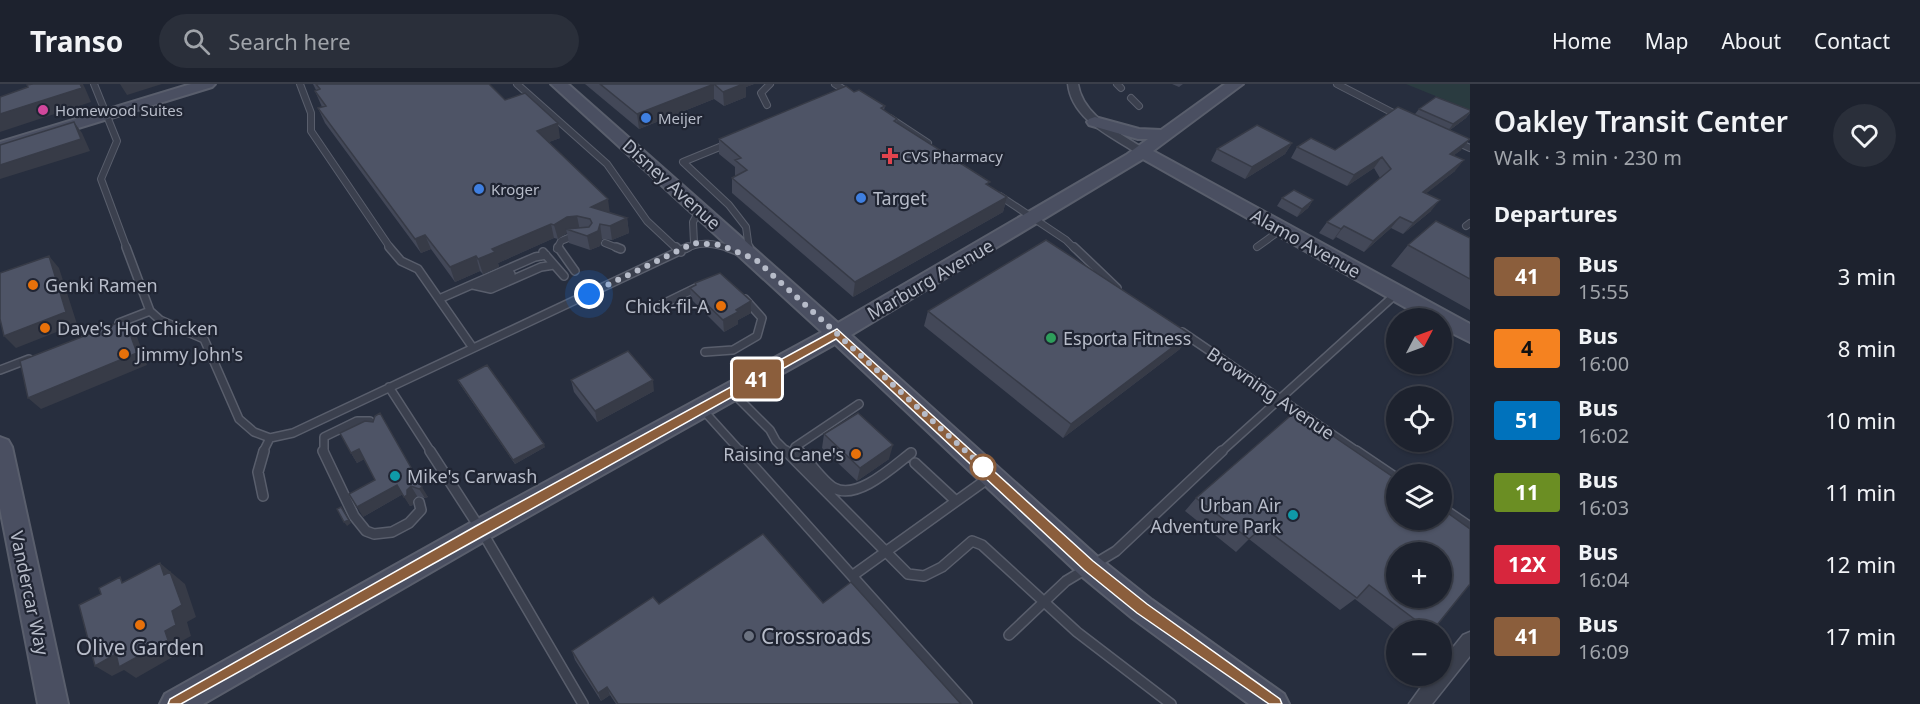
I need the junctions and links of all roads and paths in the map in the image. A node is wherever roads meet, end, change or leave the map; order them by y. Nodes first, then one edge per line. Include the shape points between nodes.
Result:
1 (94, 84) edge
2 (207, 84) edge
3 (300, 84) edge
4 (517, 84) edge
5 (559, 84) edge
6 (770, 84) edge
7 (1073, 84) edge
8 (1235, 84) edge
9 (1337, 84) edge
10 (837, 85) edge
11 (834, 92) edge
12 (857, 98) edge
13 (1131, 98) dead end
14 (767, 105) dead end
15 (1139, 106) dead end
16 (882, 113) edge
17 (107, 114) junction
18 (1408, 120) edge
19 (1095, 122) junction
20 (1165, 135) junction
21 (1449, 138) edge
22 (738, 139) edge
23 (0, 147) edge
24 (1470, 148) edge
25 (936, 151) edge
26 (1142, 152) junction
27 (989, 189) edge
28 (700, 209) junction
29 (1035, 218) junction
30 (1282, 229) junction
31 (583, 236) edge
32 (605, 243) dead end
33 (694, 243) junction
34 (1257, 247) dead end
35 (621, 249) dead end
36 (681, 252) junction
37 (753, 256) junction
38 (550, 260) junction
39 (575, 271) dead end
40 (564, 276) dead end
41 (472, 285) junction
42 (702, 285) edge
43 (1122, 292) edge
44 (1397, 293) junction
45 (741, 294) edge
46 (438, 299) junction
47 (661, 305) dead end
48 (150, 311) junction
49 (114, 325) edge
50 (1177, 329) edge
51 (837, 333) junction
52 (1470, 334) edge
53 (473, 348) junction
54 (705, 352) dead end
55 (41, 354) edge
56 (0, 370) edge
57 (389, 387) junction
58 (732, 392) junction
59 (1278, 398) junction
60 (859, 404) dead end
61 (702, 408) junction
62 (376, 428) edge
63 (270, 438) junction
64 (0, 447) edge
65 (911, 453) dead end
66 (915, 463) dead end
67 (1386, 471) edge
68 (992, 476) junction
69 (263, 496) dead end
70 (956, 501) junction
71 (419, 502) edge
72 (1452, 515) edge
73 (1470, 527) edge
74 (481, 531) junction
75 (885, 552) junction
76 (1089, 566) junction
77 (852, 576) junction
78 (1045, 602) junction
79 (1009, 635) dead end
80 (1470, 641) edge
81 (53, 704) edge
82 (175, 704) edge
83 (583, 704) edge
84 (967, 704) edge
85 (1171, 704) edge
86 (1274, 704) edge
87 (1419, 704) edge

1 - 17 lane
2 - 17 street
3 - 46 lane via 313,120 311,131 396,256 418,269
4 - 36 lane via 607,164 647,221
5 - 28 street, Disney Avenue
6 - 14 lane via 761,93
7 - 19 street via 1081,109
8 - 20 street, Marburg Avenue
9 - 18 lane
10 - 11 lane
10 - 12 lane
13 - 15 lane
16 - 25 lane
17 - 23 street
17 - 48 lane via 117,141 101,179
19 - 20 street via 1138,134
19 - 26 street
20 - 26 street, Marburg Avenue
21 - 24 lane
22 - 37 lane via 683,162 746,226
26 - 29 street, Marburg Avenue
26 - 30 street, Alamo Avenue
27 - 29 lane
28 - 33 lane via 693,222
28 - 37 street, Disney Avenue
29 - 43 lane via 1066,240
29 - 51 street, Marburg Avenue
30 - 34 lane
30 - 44 street, Alamo Avenue
31 - 39 lane via 578,234 561,241 557,249
32 - 35 lane
33 - 36 lane
33 - 37 lane via 720,245
36 - 53 lane
37 - 51 street, Disney Avenue
38 - 40 lane
38 - 41 lane
38 - 41 lane via 491,289
41 - 46 lane
42 - 47 lane
44 - 52 street, Alamo Avenue
44 - 59 lane
45 - 54 lane via 762,318 757,336 733,351
46 - 53 lane
48 - 49 lane
48 - 63 lane via 160,320 204,339 239,419 254,432
50 - 59 lane, Browning Avenue
51 - 58 street, Marburg Avenue
51 - 68 street, Disney Avenue
53 - 57 lane
55 - 56 lane
57 - 63 lane via 293,433
57 - 74 lane
58 - 61 street, Marburg Avenue
58 - 75 lane
59 - 67 lane, Browning Avenue
59 - 76 lane via 1116,551
60 - 65 lane via 795,447 834,488 860,489
61 - 74 street, Marburg Avenue
61 - 77 lane
62 - 71 lane via 370,421 357,421 324,437 321,447 360,526 373,534 393,533 416,517 421,510
63 - 69 lane via 259,458 257,476
64 - 81 street, Vandercar Way
66 - 70 lane
68 - 70 lane
68 - 76 street, Disney Avenue
70 - 75 lane
72 - 73 lane
74 - 82 street, Marburg Avenue
74 - 83 lane
75 - 77 lane
75 - 78 lane via 908,574 924,576 942,567 972,541 982,545
76 - 78 lane
76 - 86 street, Disney Avenue
77 - 84 lane
78 - 79 lane
78 - 85 lane via 1077,632
80 - 87 street

